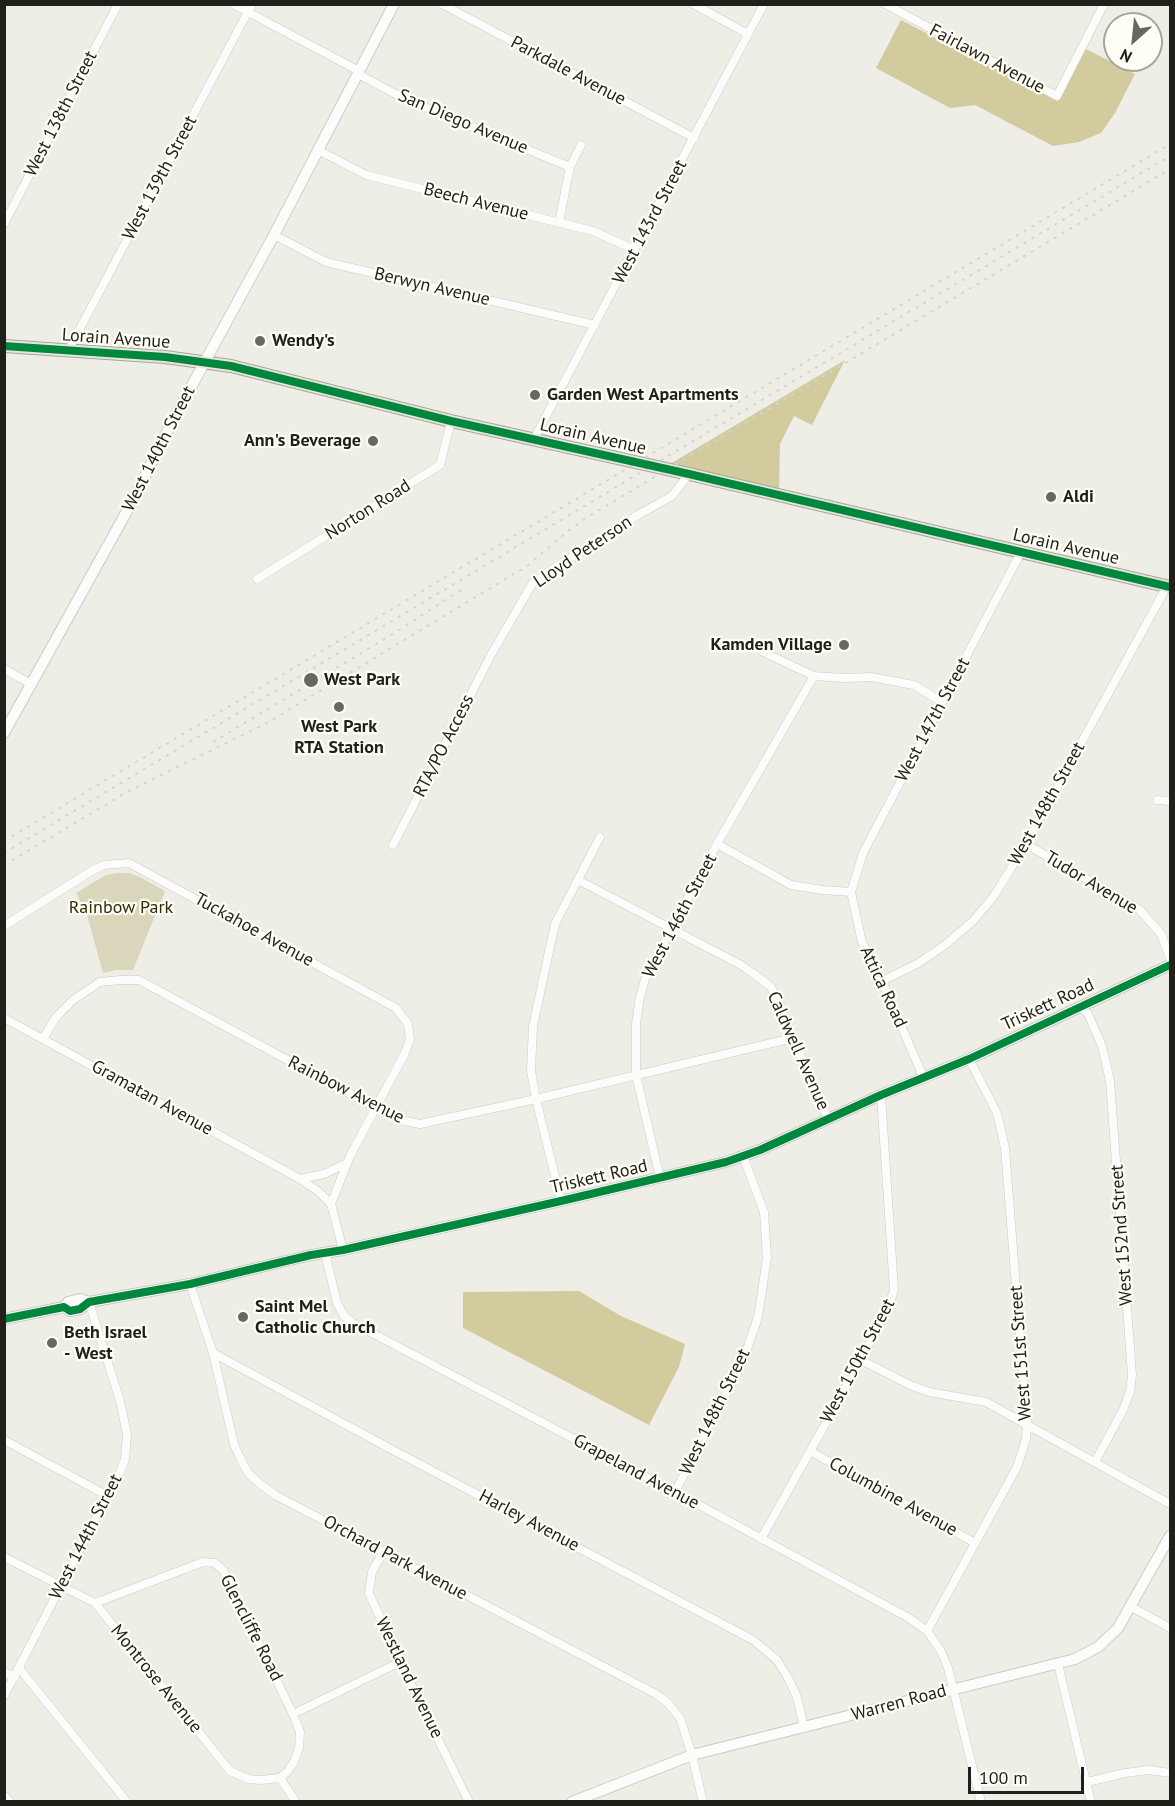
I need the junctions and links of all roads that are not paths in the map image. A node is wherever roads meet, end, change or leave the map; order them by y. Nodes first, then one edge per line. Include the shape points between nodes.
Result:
1 (118, 4) edge
2 (233, 4) edge
3 (252, 4) edge
4 (394, 4) edge
5 (442, 4) edge
6 (693, 4) edge
7 (764, 4) edge
8 (885, 4) edge
9 (1104, 4) edge
10 (248, 13) junction
11 (748, 34) junction
12 (358, 72) junction
13 (694, 138) junction
14 (581, 145) dead end
15 (318, 150) junction
16 (570, 167) junction
17 (559, 222) junction
18 (4, 224) edge
19 (274, 235) junction
20 (635, 250) junction
21 (595, 325) junction
22 (4, 346) edge
23 (68, 351) junction
24 (205, 361) junction
25 (451, 421) junction
26 (534, 439) junction
27 (688, 474) junction
28 (1021, 552) junction
29 (257, 579) dead end
30 (1168, 586) edge
31 (495, 648) joint
32 (761, 651) dead end
33 (4, 669) edge
34 (814, 676) junction
35 (31, 684) junction
36 (942, 702) junction
37 (4, 733) edge
38 (1156, 800) dead end
39 (1170, 801) edge
40 (600, 837) dead end
41 (717, 844) junction
42 (1026, 844) junction
43 (393, 845) dead end
44 (578, 880) junction
45 (851, 892) junction
46 (4, 926) edge
47 (671, 929) junction
48 (1170, 958) edge
49 (1170, 965) edge
50 (882, 981) junction
51 (1080, 1006) junction
52 (4, 1018) edge
53 (793, 1038) junction
54 (42, 1039) junction
55 (969, 1059) junction
56 (636, 1075) junction
57 (924, 1079) junction
58 (881, 1095) junction
59 (536, 1099) junction
60 (376, 1108) junction
61 (828, 1119) junction
62 (743, 1156) junction
63 (347, 1163) junction
64 (660, 1178) junction
65 (300, 1179) junction
66 (561, 1201) junction
67 (331, 1204) junction
68 (343, 1250) junction
69 (325, 1253) junction
70 (190, 1284) junction
71 (89, 1302) junction
72 (4, 1319) edge
73 (213, 1353) junction
74 (861, 1359) junction
75 (1027, 1425) junction
76 (4, 1440) edge
77 (810, 1451) junction
78 (1095, 1462) junction
79 (675, 1492) junction
80 (108, 1496) junction
81 (1170, 1504) edge
82 (1170, 1536) edge
83 (761, 1539) junction
84 (975, 1543) junction
85 (383, 1552) junction
86 (4, 1557) edge
87 (61, 1587) junction
88 (95, 1603) junction
89 (1130, 1606) junction
90 (1170, 1628) edge
91 (927, 1631) junction
92 (400, 1662) junction
93 (1059, 1664) junction
94 (19, 1668) junction
95 (4, 1672) edge
96 (15, 1677) junction
97 (953, 1689) junction
98 (4, 1696) edge
99 (293, 1714) junction
100 (804, 1728) junction
101 (692, 1755) junction
102 (1170, 1773) edge
103 (280, 1778) junction
104 (1086, 1782) junction
105 (4, 1795) edge
106 (10, 1802) edge
107 (127, 1802) edge
108 (296, 1802) edge
109 (469, 1802) edge
110 (572, 1802) edge
111 (703, 1802) edge
112 (981, 1802) edge
113 (1091, 1802) edge

1 - 18 street, West 138th Street
2 - 10 street, San Diego Avenue
3 - 10 street, West 139th Street
4 - 12 main road, West 140th Street
5 - 13 street, Parkdale Avenue
6 - 11 street
7 - 11 street, West 143rd Street
8 - 9 street, Fairlawn Avenue via 1057,96
10 - 12 street, San Diego Avenue
10 - 23 street, West 139th Street
11 - 13 street, West 143rd Street
12 - 15 main road, West 140th Street
12 - 16 street, San Diego Avenue via 407,100
13 - 20 street, West 143rd Street
14 - 16 street
15 - 17 street, Beech Avenue via 366,175
15 - 19 main road, West 140th Street
16 - 17 street
17 - 20 street, Beech Avenue via 593,231
19 - 21 street, Berwyn Avenue via 326,262
19 - 24 main road, West 140th Street
20 - 21 street, West 143rd Street
21 - 26 street, West 143rd Street
22 - 23 main road, Lorain Avenue
23 - 24 main road, Lorain Avenue
24 - 25 main road, Lorain Avenue
24 - 35 main road, West 140th Street
25 - 26 main road, Lorain Avenue
25 - 29 street, Norton Road via 440,465
26 - 27 main road, Lorain Avenue
27 - 28 main road, Lorain Avenue
27 - 31 street, Lloyd Peterson via 672,496 532,584
28 - 30 main road, Lorain Avenue
28 - 36 street, West 147th Street
30 - 42 street, West 148th Street
31 - 43 street, RTA/PO Access
32 - 34 street
33 - 35 street
34 - 36 street via 871,677 914,685
34 - 41 street, West 146th Street
35 - 37 main road, West 140th Street
36 - 45 street, West 147th Street via 863,853
38 - 39 street
40 - 44 street
41 - 45 street via 791,885
41 - 47 street, West 146th Street
42 - 48 street, Tudor Avenue via 1140,910 1161,934
42 - 50 street, West 148th Street via 974,921 917,964
44 - 47 street, Caldwell Avenue
44 - 59 street via 555,924 532,1026 531,1071
45 - 50 street, Attica Road via 862,942
46 - 60 street, Tuckahoe Avenue via 93,870 129,862 396,1008 408,1024 410,1039
47 - 53 street, Caldwell Avenue via 741,965 771,987
47 - 56 street, West 146th Street via 646,976 640,997
49 - 51 main road, Triskett Road
50 - 57 street, Attica Road
51 - 55 main road, Triskett Road
51 - 78 street, West 152nd Street via 1088,1014 1102,1046 1110,1081 1132,1376 1123,1410
52 - 54 street, Gramatan Avenue
53 - 56 street, Rainbow Avenue
53 - 61 street, Caldwell Avenue
54 - 60 street, Rainbow Avenue via 73,1000 100,982 139,980
54 - 65 street, Gramatan Avenue
55 - 57 main road, Triskett Road
55 - 75 street, West 151st Street via 997,1113 1005,1148
56 - 59 street, Rainbow Avenue
56 - 64 street, West 146th Street
57 - 58 main road, Triskett Road
58 - 61 main road, Triskett Road
58 - 74 street, West 150th Street via 894,1290
59 - 60 street, Rainbow Avenue via 420,1124 399,1120
59 - 66 street
60 - 63 street
61 - 62 main road, Triskett Road
62 - 64 main road, Triskett Road
62 - 79 street, West 148th Street via 764,1212 767,1258 758,1317 742,1364
63 - 65 street via 324,1174
63 - 67 street
64 - 66 main road, Triskett Road
65 - 67 street, Gramatan Avenue
66 - 68 main road, Triskett Road
67 - 68 street
68 - 69 main road, Triskett Road
69 - 70 main road, Triskett Road
69 - 79 street, Grapeland Avenue via 337,1303 353,1323
70 - 71 main road, Triskett Road
70 - 73 street, Orchard Park Avenue
71 - 72 main road, Triskett Road via 80,1309 64,1308
71 - 80 street, West 144th Street via 127,1434 125,1459
73 - 85 street, Orchard Park Avenue via 234,1444 248,1473 275,1495
73 - 100 street, Harley Avenue via 753,1640 777,1660 788,1676
74 - 75 street via 929,1392 986,1402
74 - 77 street, West 150th Street
75 - 78 street
75 - 84 street, West 151st Street via 1017,1467
76 - 80 street
77 - 83 street, West 150th Street
77 - 84 street, Columbine Avenue
78 - 81 street
79 - 83 street, Grapeland Avenue
80 - 87 street, West 144th Street
82 - 89 main road, Warren Road
83 - 91 street, Grapeland Avenue
84 - 91 street, West 151st Street
85 - 92 street, Westland Avenue via 372,1572 369,1593
85 - 101 street, Orchard Park Avenue via 656,1694 680,1718
86 - 87 street, Montrose Avenue
87 - 88 street, Montrose Avenue
87 - 94 street, West 144th Street
88 - 99 street, Glencliffe Road via 202,1563 215,1563 223,1570
88 - 103 street, Montrose Avenue via 231,1771 248,1779
89 - 90 street
89 - 93 main road, Warren Road via 1118,1628 1098,1647
91 - 97 street, Grapeland Avenue via 941,1651
92 - 99 street
92 - 109 street, Westland Avenue
93 - 97 main road, Warren Road
93 - 104 street
94 - 96 street, West 144th Street
94 - 107 street
95 - 96 street
96 - 98 street, West 144th Street
97 - 100 main road, Warren Road
97 - 112 street, Grapeland Avenue
99 - 103 street, Glencliffe Road via 300,1732 299,1748 294,1762
100 - 101 main road, Warren Road
101 - 110 main road, Warren Road
101 - 111 street, Orchard Park Avenue
102 - 104 street via 1149,1770
103 - 108 street
104 - 113 street
105 - 106 street

